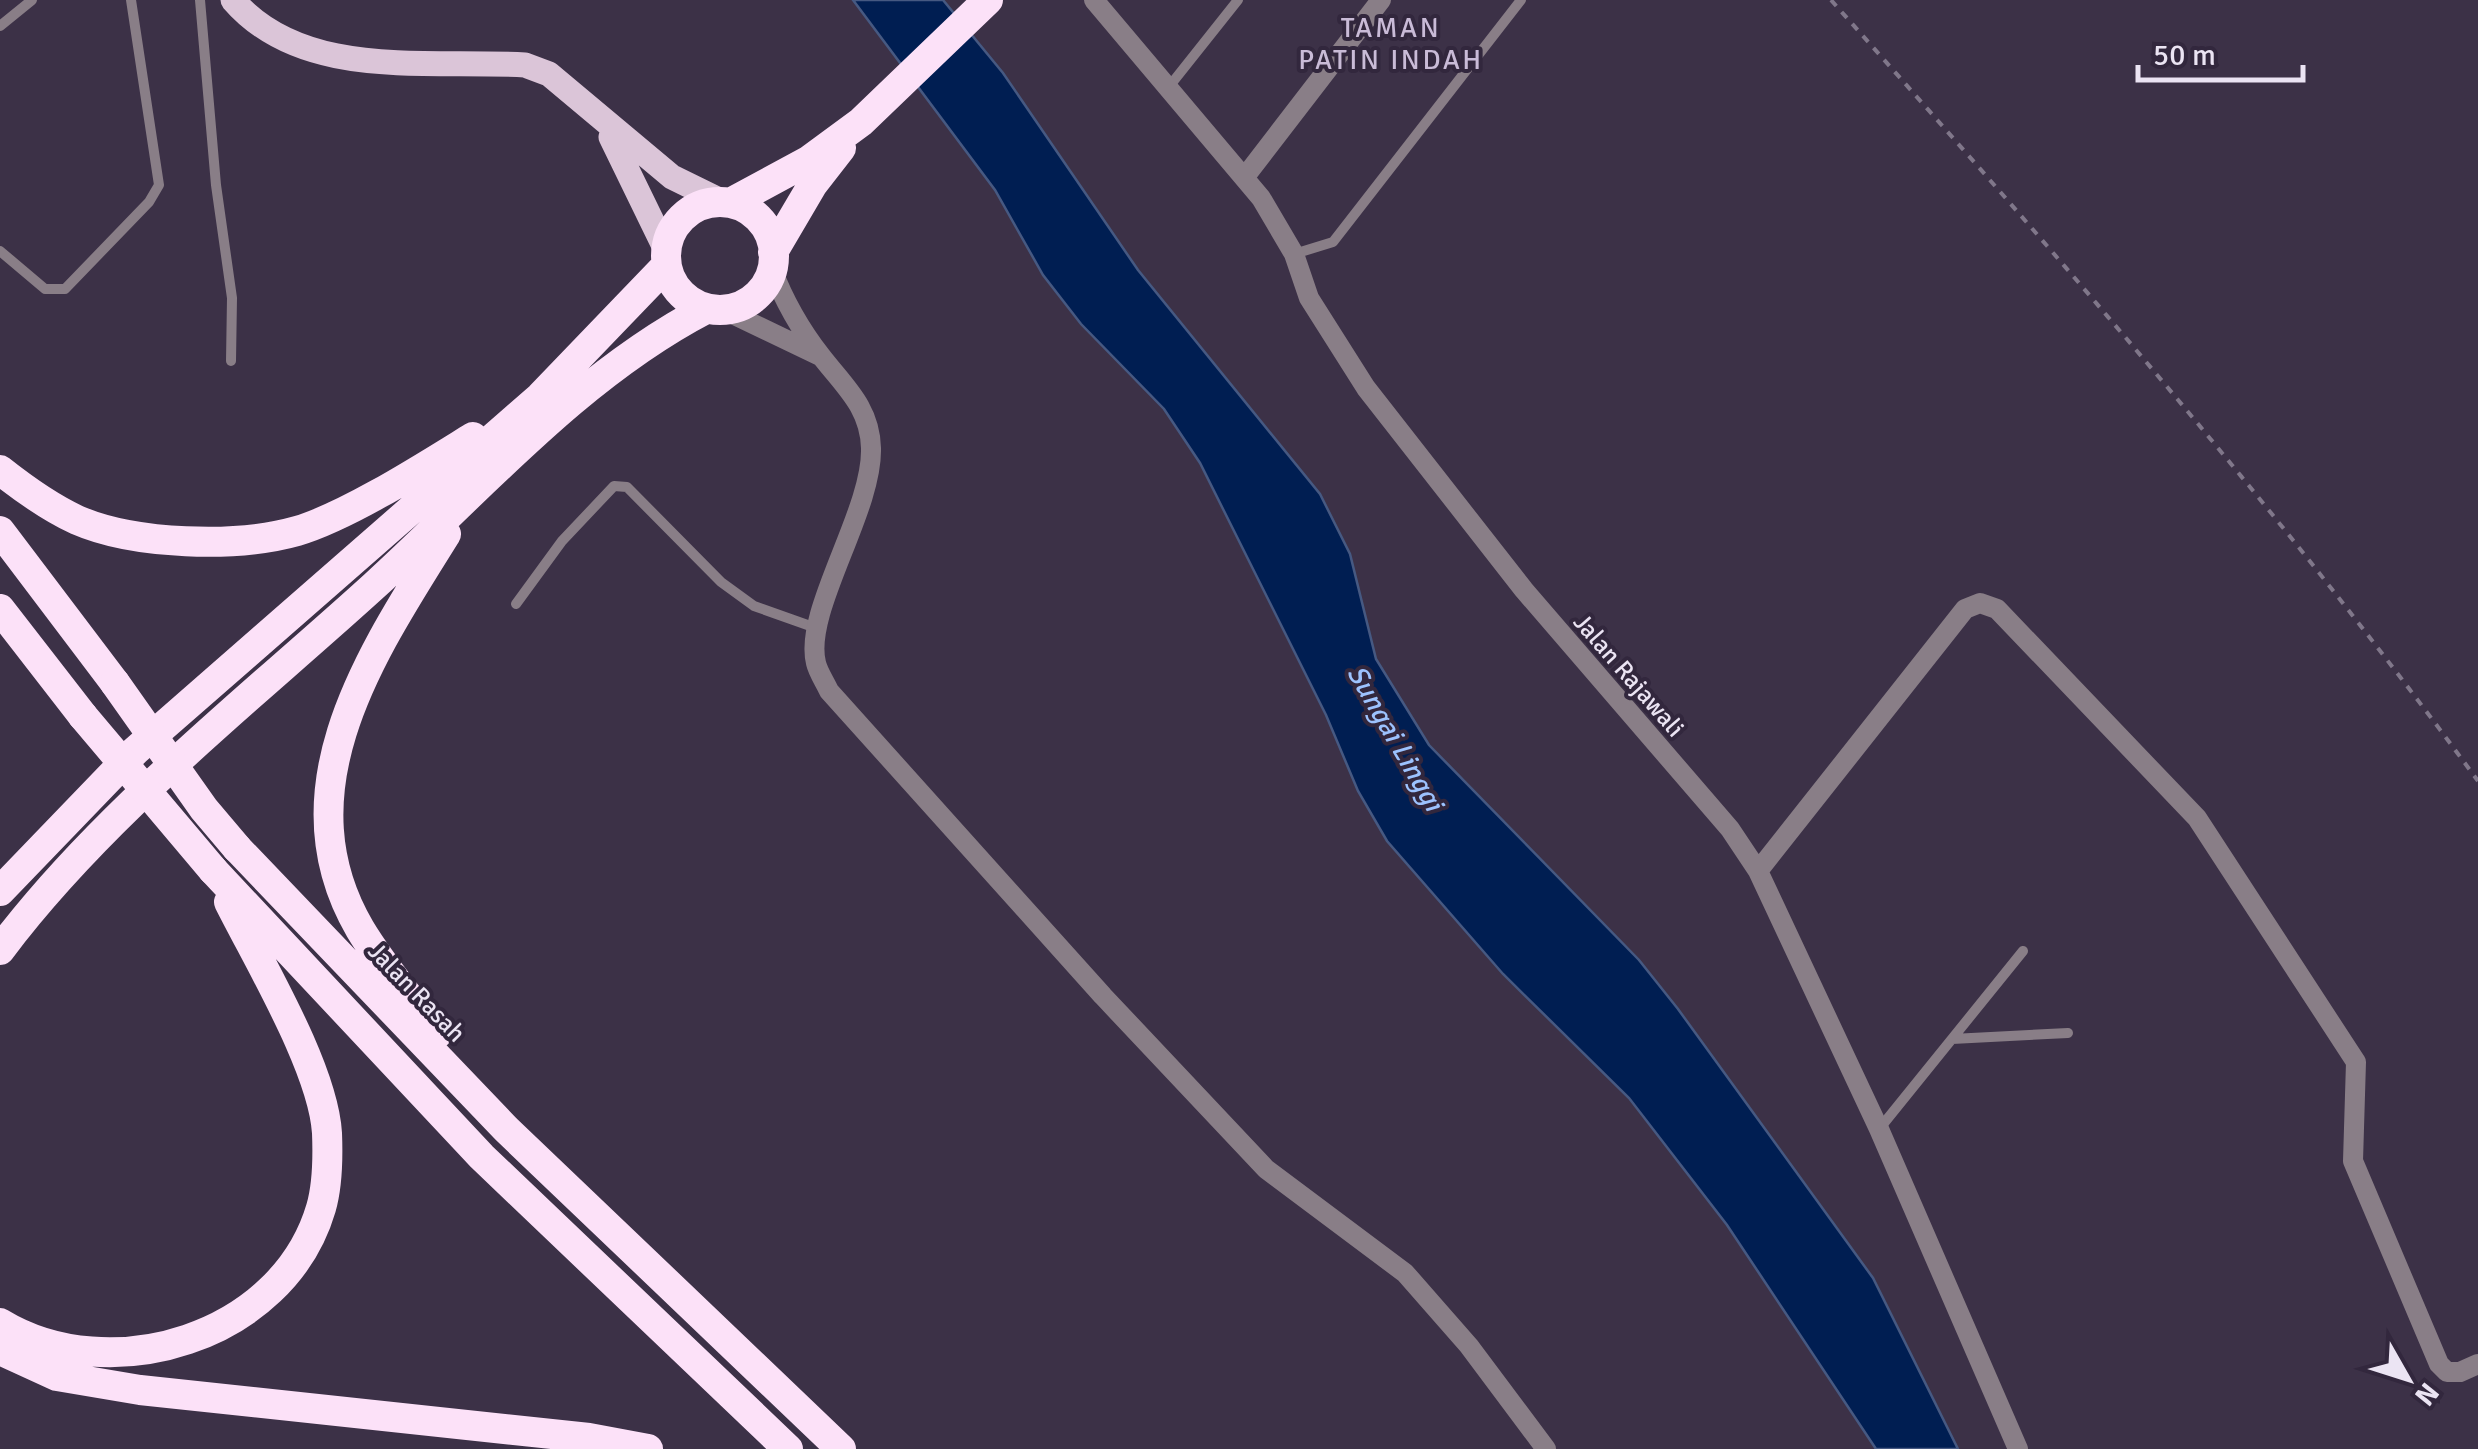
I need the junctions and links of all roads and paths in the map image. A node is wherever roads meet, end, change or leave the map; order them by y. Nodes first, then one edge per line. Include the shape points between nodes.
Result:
1 (32, 0) edge
2 (130, 0) edge
3 (200, 0) edge
4 (233, 0) edge
5 (988, 0) edge
6 (1238, 0) edge
7 (1381, 0) edge
8 (1522, 0) edge
9 (1831, 0) edge
10 (1096, 1) edge
11 (0, 26) edge
12 (1168, 88) junction
13 (861, 122) junction
14 (604, 124) junction
15 (1244, 178) junction
16 (728, 201) junction
17 (0, 251) edge
18 (1294, 254) junction
19 (666, 258) junction
20 (772, 260) junction
21 (715, 309) junction
22 (822, 356) junction
23 (231, 361) dead end
24 (540, 397) junction
25 (0, 470) edge
26 (466, 502) junction
27 (0, 531) edge
28 (516, 604) dead end
29 (0, 609) edge
30 (817, 628) junction
31 (2478, 781) edge
32 (213, 870) junction
33 (1758, 871) junction
34 (0, 891) edge
35 (0, 950) edge
36 (2023, 950) dead end
37 (2068, 1032) dead end
38 (1952, 1039) junction
39 (506, 1128) junction
40 (1879, 1129) junction
41 (0, 1323) edge
42 (0, 1350) edge
43 (2478, 1364) edge
44 (648, 1449) edge
45 (788, 1449) edge
46 (840, 1449) edge
47 (1546, 1449) edge
48 (2018, 1449) edge

1 - 11 lane
2 - 17 lane via 159,186 65,289 46,289
3 - 23 lane via 232,298
4 - 14 main road via 280,40 316,54 524,65 549,74
5 - 13 highway
6 - 12 lane
7 - 15 street
8 - 18 lane via 1332,242
9 - 31 path via 2358,616
10 - 12 street, Jalan Rajawali
12 - 15 street, Jalan Rajawali
13 - 16 highway via 808,161
13 - 20 highway via 813,184
14 - 16 main road via 672,178
14 - 19 main road
15 - 18 street, Jalan Rajawali
16 - 19 highway via 692,210 670,234
16 - 20 highway via 762,223
18 - 33 street, Jalan Rajawali via 1308,298 1366,388
19 - 21 highway via 680,294
19 - 24 highway
20 - 21 highway via 754,297
20 - 22 street via 786,305
21 - 22 street
21 - 26 highway via 654,336
22 - 30 street via 867,419 871,448 866,490
24 - 25 highway via 402,480 297,531 174,541 124,532 80,521
24 - 34 highway via 135,751
26 - 35 highway via 105,831
26 - 39 highway via 397,612 342,718 328,799 336,864 359,927
27 - 39 highway, Jalan Rasah, bridge via 204,810
28 - 30 lane via 614,486 627,488 754,606
29 - 32 highway, bridge
30 - 47 street via 815,662 829,690 954,832 1266,1168 1405,1273
32 - 41 highway via 309,1067 326,1127 328,1173 320,1211 300,1251 265,1295 211,1332 157,1351 110,1352 26,1338
32 - 45 highway via 482,1157
33 - 40 street, Jalan Rajawali
33 - 43 street via 1966,610 1980,603 1997,609 2197,818 2356,1062 2353,1161 2439,1364 2460,1372
36 - 38 lane
37 - 38 lane
38 - 40 lane
39 - 46 highway, Jalan Rasah
40 - 48 street, Jalan Rajawali
42 - 44 highway via 56,1376 140,1390

